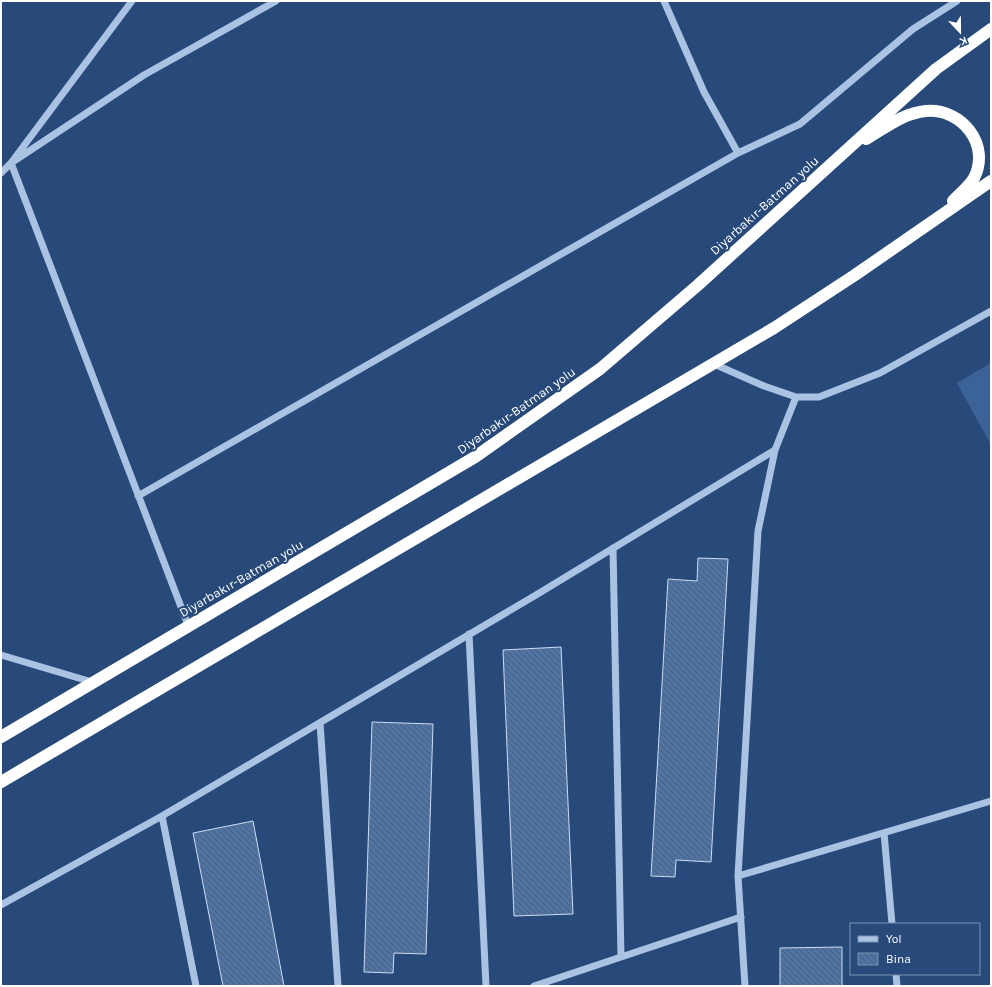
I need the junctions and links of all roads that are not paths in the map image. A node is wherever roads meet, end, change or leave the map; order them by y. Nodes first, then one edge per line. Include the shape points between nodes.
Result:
1 (132, 1) edge
2 (276, 1) edge
3 (664, 1) edge
4 (957, 1) edge
5 (991, 29) edge
6 (738, 153) junction
7 (842, 153) junction
8 (11, 162) junction
9 (1, 173) edge
10 (991, 181) edge
11 (936, 219) junction
12 (991, 311) edge
13 (714, 364) junction
14 (796, 397) junction
15 (776, 450) junction
16 (138, 496) junction
17 (613, 548) junction
18 (188, 625) junction
19 (469, 634) junction
20 (1, 655) edge
21 (92, 682) junction
22 (320, 722) junction
23 (1, 736) edge
24 (1, 782) edge
25 (991, 801) edge
26 (162, 816) junction
27 (884, 833) junction
28 (738, 876) junction
29 (1, 905) edge
30 (741, 917) junction
31 (892, 923) edge
32 (621, 957) junction
33 (896, 975) edge
34 (196, 986) edge
35 (338, 986) edge
36 (486, 986) edge
37 (534, 986) edge
38 (745, 986) edge
39 (897, 986) edge

1 - 8 street
2 - 8 street via 144,75
3 - 6 street via 704,92
4 - 6 street via 913,29 800,124
5 - 7 highway, Diyarbakır-Batman yolu via 936,69
6 - 16 street
7 - 11 highway via 904,116 919,112 948,113 967,125 977,144 979,162 973,179
7 - 18 highway, Diyarbakır-Batman yolu via 606,364 530,420 475,458
8 - 9 street
8 - 16 street
10 - 11 highway
11 - 13 highway via 787,320
12 - 14 street via 880,373 819,397
13 - 14 street
13 - 24 highway
14 - 15 street
15 - 17 street
15 - 28 street via 758,531
16 - 18 street
17 - 19 street
17 - 32 street
18 - 21 highway, Diyarbakır-Batman yolu
19 - 22 street
19 - 36 street
20 - 21 street
21 - 23 highway, Diyarbakır-Batman yolu
22 - 26 street
22 - 35 street
25 - 27 street
26 - 29 street
26 - 34 street
27 - 28 street
27 - 31 street
28 - 30 street
30 - 32 street
30 - 38 street
32 - 37 street
33 - 39 street

